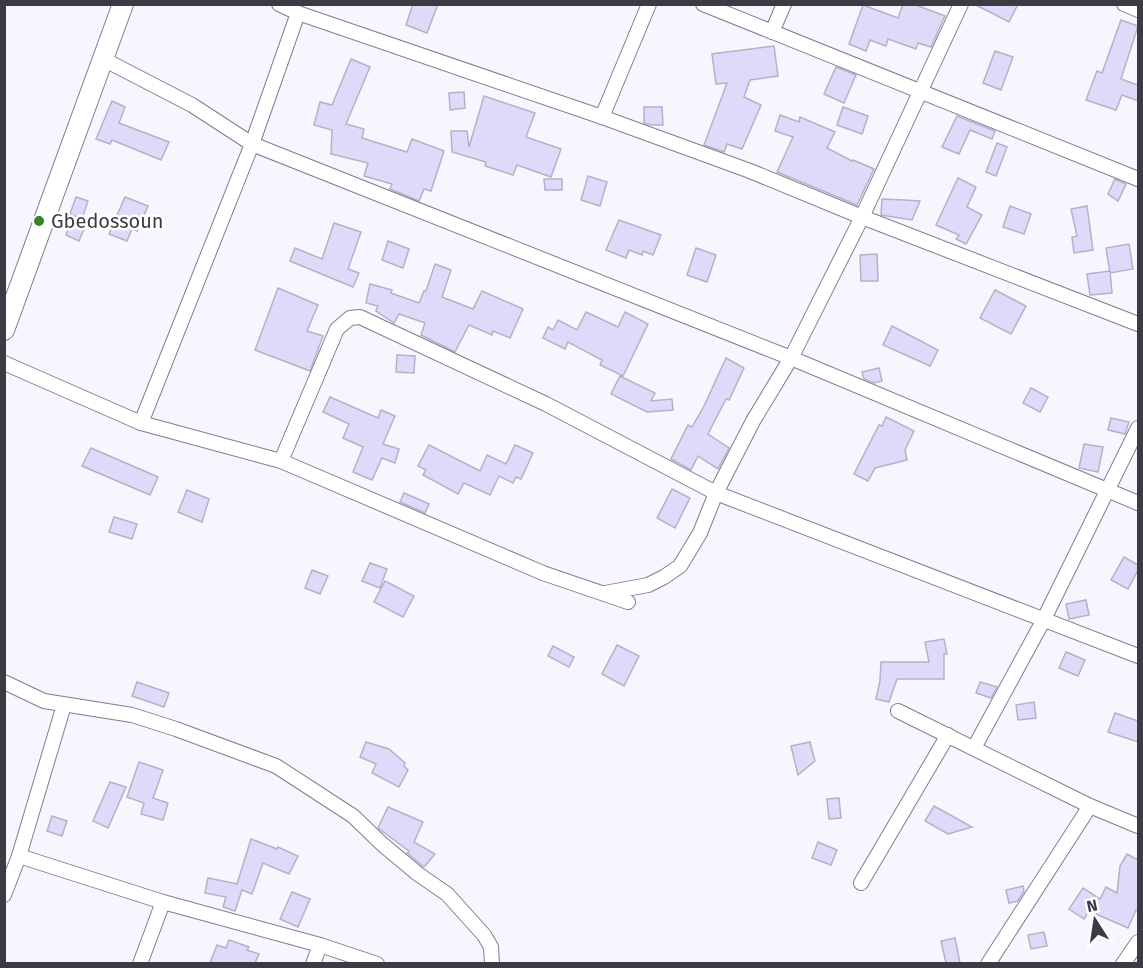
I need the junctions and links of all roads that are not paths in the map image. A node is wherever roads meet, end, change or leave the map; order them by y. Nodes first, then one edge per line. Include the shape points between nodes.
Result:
1 (123, 4) edge
2 (279, 4) edge
3 (649, 4) edge
4 (703, 4) edge
5 (784, 4) edge
6 (961, 4) edge
7 (1124, 4) edge
8 (1138, 10) edge
9 (298, 13) junction
10 (772, 32) junction
11 (103, 60) junction
12 (921, 92) junction
13 (602, 117) junction
14 (252, 144) junction
15 (1138, 179) edge
16 (862, 217) junction
17 (1138, 324) edge
18 (4, 330) edge
19 (791, 358) junction
20 (4, 363) edge
21 (141, 423) junction
22 (1138, 428) edge
23 (281, 461) junction
24 (1107, 490) junction
25 (716, 493) junction
26 (1138, 503) edge
27 (605, 593) junction
28 (628, 602) dead end
29 (1043, 621) junction
30 (1138, 656) edge
31 (4, 682) edge
32 (64, 705) junction
33 (898, 711) dead end
34 (948, 735) junction
35 (974, 748) junction
36 (1090, 806) junction
37 (1138, 826) edge
38 (19, 856) junction
39 (861, 883) dead end
40 (4, 895) edge
41 (163, 902) junction
42 (320, 945) junction
43 (1138, 945) edge
44 (140, 963) edge
45 (313, 963) edge
46 (377, 963) edge
47 (492, 963) edge
48 (988, 963) edge
49 (1124, 963) edge

1 - 11 street
2 - 9 street
3 - 13 street
4 - 10 street
5 - 10 street
6 - 12 street
7 - 8 street
9 - 13 street
9 - 14 street
10 - 12 street
11 - 14 street via 192,105
11 - 18 street
12 - 15 street
12 - 16 street
13 - 16 street
14 - 19 street
14 - 21 street
16 - 17 street
16 - 19 street
19 - 24 street
19 - 25 street via 753,420
20 - 21 street
21 - 23 street
22 - 24 street
23 - 25 street via 337,329 350,318 360,317 546,404
23 - 27 street via 543,573
24 - 26 street
24 - 29 street
25 - 27 street via 700,533 680,566 648,585
25 - 29 street
27 - 28 street
29 - 30 street
29 - 35 street
31 - 32 street via 44,701
32 - 38 street
32 - 47 street via 132,715 276,766 354,816 409,867 447,894 484,935 491,947
33 - 34 street
34 - 35 street
34 - 39 street
35 - 36 street
36 - 37 street
36 - 48 street
38 - 40 street
38 - 41 street
41 - 42 street
41 - 44 street
42 - 45 street
42 - 46 street
43 - 49 street

